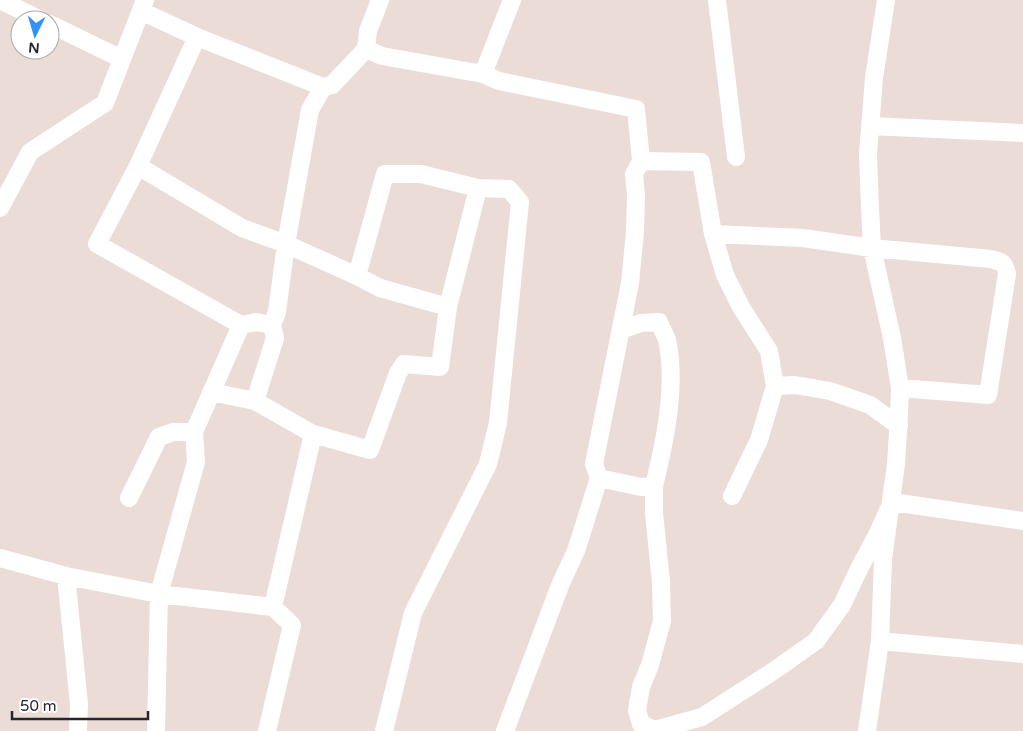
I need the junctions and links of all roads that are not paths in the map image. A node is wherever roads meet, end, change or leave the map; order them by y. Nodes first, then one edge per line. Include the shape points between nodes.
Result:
1 (0, 0) edge
2 (380, 0) edge
3 (512, 0) edge
4 (717, 0) edge
5 (886, 0) edge
6 (143, 6) edge
7 (20, 10) edge
8 (60, 29) edge
9 (197, 37) junction
10 (366, 49) junction
11 (122, 59) junction
12 (484, 74) junction
13 (323, 87) junction
14 (870, 126) junction
15 (1023, 133) edge
16 (736, 157) dead end
17 (641, 161) junction
18 (138, 166) junction
19 (478, 188) junction
20 (0, 208) edge
21 (713, 234) junction
22 (286, 244) junction
23 (872, 248) junction
24 (357, 276) junction
25 (448, 308) junction
26 (241, 325) junction
27 (272, 325) junction
28 (621, 330) junction
29 (775, 386) junction
30 (900, 388) junction
31 (211, 392) junction
32 (255, 400) junction
33 (899, 426) junction
34 (194, 432) junction
35 (313, 434) junction
36 (599, 478) junction
37 (654, 486) junction
38 (732, 496) dead end
39 (129, 498) dead end
40 (892, 502) junction
41 (1023, 521) edge
42 (0, 558) edge
43 (66, 576) junction
44 (159, 594) junction
45 (272, 607) junction
46 (880, 641) junction
47 (1023, 654) edge
48 (637, 728) edge
49 (78, 731) edge
50 (156, 731) edge
51 (266, 731) edge
52 (384, 731) edge
53 (505, 731) edge
54 (867, 731) edge

1 - 7 street
2 - 10 street via 368,31
3 - 12 street
4 - 16 street
5 - 14 street
6 - 9 street
6 - 11 street
8 - 11 street
9 - 13 street
9 - 18 street
10 - 12 street via 382,56
10 - 13 street via 332,85
11 - 20 street via 105,103 30,152
12 - 17 street via 499,82 636,108
13 - 22 street via 310,110
14 - 15 street
14 - 23 street
17 - 21 street via 701,162
17 - 28 street via 634,174 635,232
18 - 22 street via 242,228
18 - 26 street via 97,244
19 - 24 street via 421,174 385,174
19 - 25 street
19 - 52 street via 509,189 520,202 498,423 488,464 413,613
21 - 23 street via 803,238
21 - 29 street via 726,275 741,307 769,351
22 - 24 street
22 - 27 street via 278,312
23 - 30 street
23 - 30 street via 991,260 1002,262 1006,267 988,395
24 - 25 street via 380,288
25 - 35 street via 440,368 404,364 370,450
26 - 27 street via 256,322
26 - 31 street
27 - 32 street via 275,338
28 - 36 street via 594,464
28 - 37 street via 641,323 659,322 666,338 670,400
29 - 33 street via 795,385 830,391 870,405
29 - 38 street via 759,440
30 - 33 street
31 - 32 street
31 - 34 street
32 - 35 street
33 - 40 street
34 - 39 street via 173,432 159,437
34 - 44 street via 196,462
35 - 45 street
36 - 37 street via 641,487
36 - 53 street via 576,551
37 - 48 street via 662,621 641,687
40 - 41 street
40 - 46 street via 883,559
40 - 48 street via 842,605 816,640 702,717 655,730
42 - 43 street
43 - 44 street
43 - 49 street via 79,704
44 - 45 street
44 - 50 street
45 - 51 street via 292,625
46 - 47 street
46 - 54 street

